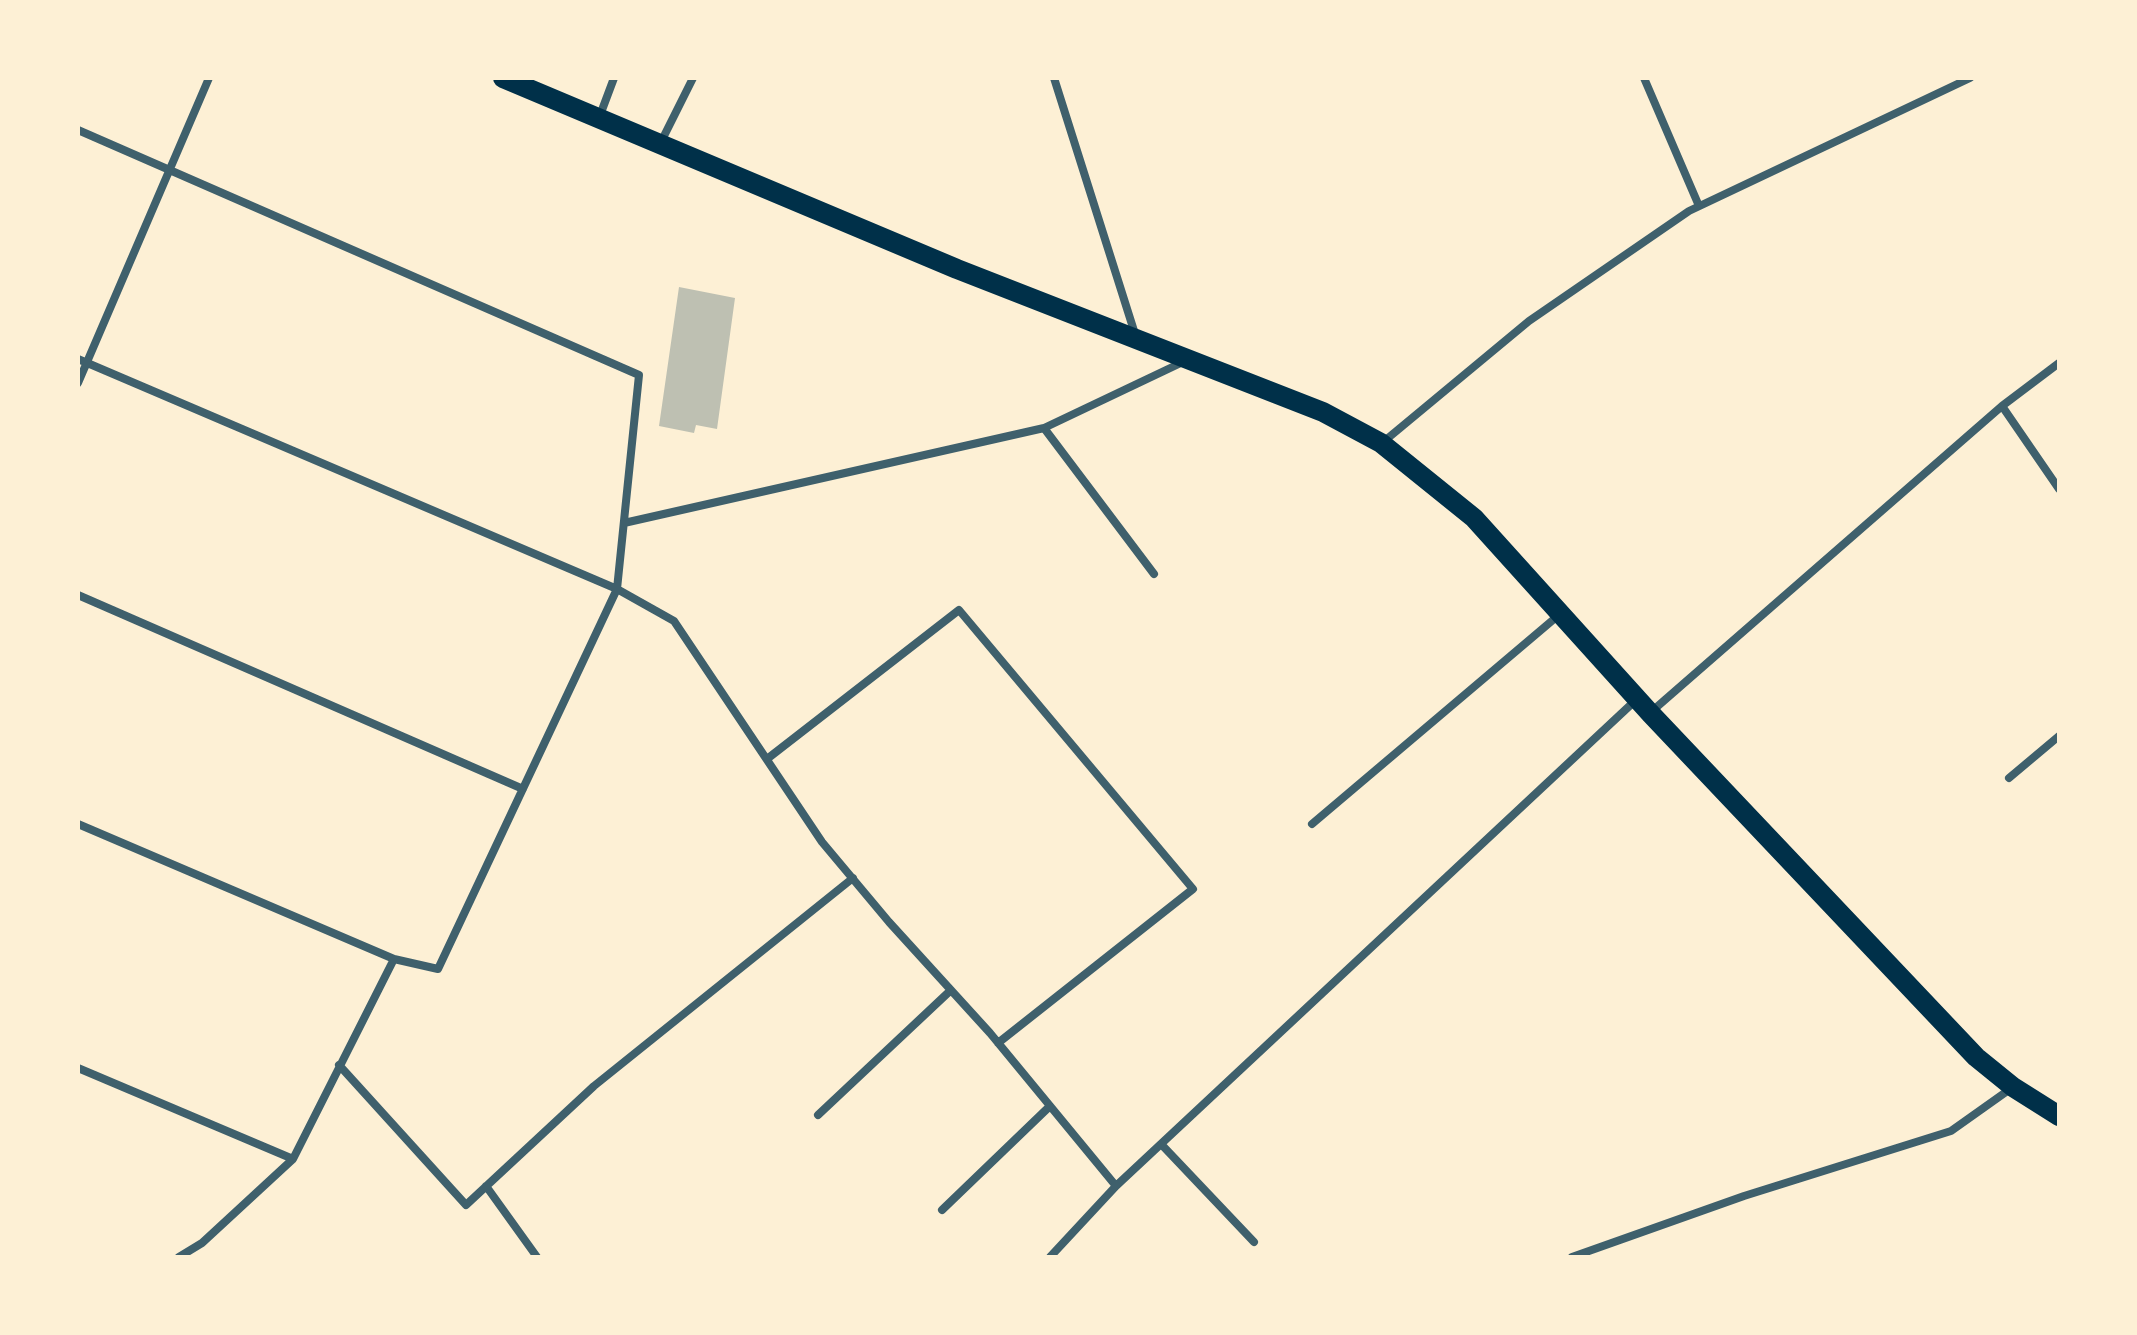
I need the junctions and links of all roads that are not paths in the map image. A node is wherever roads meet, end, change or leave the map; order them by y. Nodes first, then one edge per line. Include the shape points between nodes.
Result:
1 (209, 78) edge
2 (503, 78) edge
3 (614, 78) edge
4 (693, 78) edge
5 (1054, 78) edge
6 (1644, 78) edge
7 (1970, 78) edge
8 (599, 119) junction
9 (78, 130) edge
10 (660, 145) junction
11 (169, 170) junction
12 (1699, 206) junction
13 (1137, 339) junction
14 (1189, 359) junction
15 (82, 361) edge
16 (2059, 363) edge
17 (78, 383) edge
18 (2002, 406) junction
19 (1044, 428) junction
20 (1381, 443) junction
21 (2059, 489) edge
22 (624, 523) junction
23 (1154, 574) dead end
24 (617, 589) junction
25 (78, 595) edge
26 (1561, 614) junction
27 (1644, 705) junction
28 (2059, 736) edge
29 (767, 759) junction
30 (2009, 778) dead end
31 (523, 789) junction
32 (78, 824) edge
33 (1312, 824) dead end
34 (853, 878) junction
35 (394, 959) junction
36 (951, 990) junction
37 (998, 1043) junction
38 (339, 1065) junction
39 (78, 1068) edge
40 (2013, 1087) junction
41 (1050, 1106) junction
42 (818, 1115) dead end
43 (2059, 1116) edge
44 (1161, 1144) junction
45 (293, 1159) junction
46 (486, 1186) junction
47 (1116, 1186) junction
48 (942, 1210) dead end
49 (1254, 1242) dead end
50 (179, 1257) edge
51 (537, 1257) edge
52 (1050, 1257) edge
53 (1572, 1257) edge

1 - 11 street
2 - 8 main road
3 - 8 street
4 - 10 street
5 - 13 street
6 - 12 street
7 - 12 street
8 - 10 main road
9 - 11 street
10 - 13 main road
11 - 15 street
11 - 22 street via 639,375
12 - 20 street via 1529,321
13 - 14 main road
14 - 19 street
14 - 20 main road via 1323,412
15 - 17 street
15 - 24 street
16 - 18 street
18 - 21 street
18 - 27 street
19 - 22 street
19 - 23 street
20 - 26 main road via 1474,518
22 - 24 street
24 - 29 street via 674,621
24 - 31 street
25 - 31 street
26 - 27 main road
26 - 33 street
27 - 40 main road via 1976,1057
27 - 44 street
28 - 30 street
29 - 34 street via 822,842
29 - 37 street via 959,610 1193,889
31 - 35 street via 438,969
32 - 35 street
34 - 36 street
34 - 46 street via 594,1086
35 - 38 street
36 - 37 street
36 - 42 street
37 - 41 street
38 - 45 street
38 - 46 street via 466,1205
39 - 45 street
40 - 43 main road
40 - 53 street via 1951,1131
41 - 47 street
41 - 48 street
44 - 47 street
44 - 49 street
45 - 50 street via 202,1243
46 - 51 street
47 - 52 street

